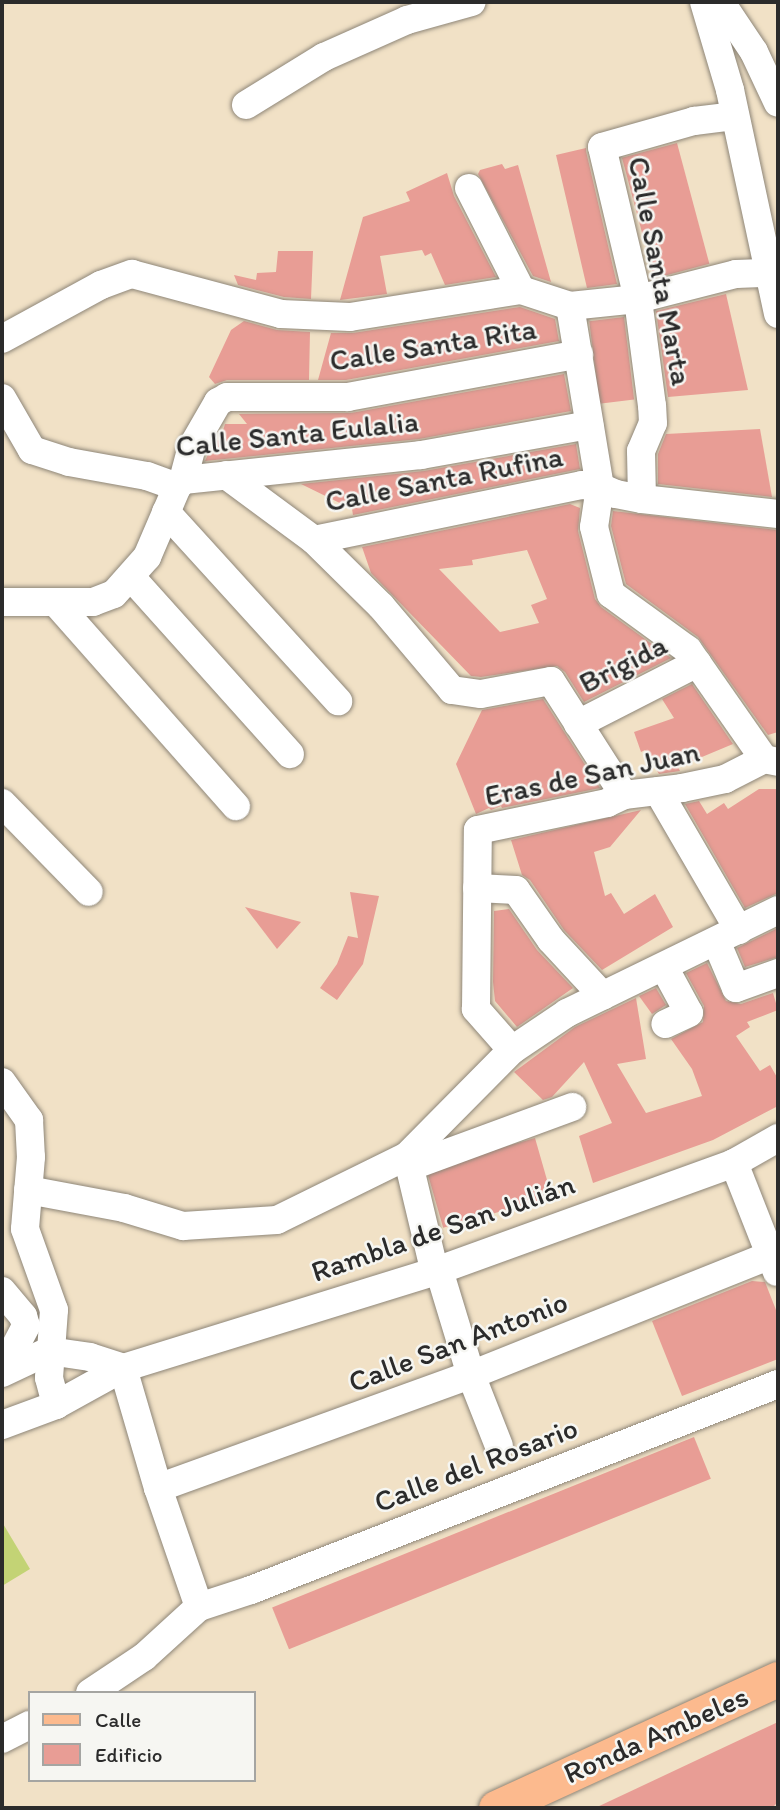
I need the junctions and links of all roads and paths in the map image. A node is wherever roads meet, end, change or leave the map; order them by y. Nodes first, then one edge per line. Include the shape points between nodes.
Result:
1 (472, 2) edge
2 (719, 5) edge
3 (778, 103) edge
4 (246, 106) dead end
5 (734, 116) junction
6 (469, 188) dead end
7 (769, 273) junction
8 (521, 290) junction
9 (638, 299) junction
10 (570, 306) junction
11 (778, 314) edge
12 (2, 338) edge
13 (579, 354) junction
14 (2, 398) edge
15 (589, 425) junction
16 (226, 475) junction
17 (600, 487) junction
18 (176, 493) junction
19 (642, 499) junction
20 (778, 514) edge
21 (314, 540) junction
22 (131, 577) junction
23 (2, 602) edge
24 (57, 604) junction
25 (697, 663) junction
26 (338, 701) dead end
27 (578, 724) junction
28 (290, 754) dead end
29 (771, 761) edge
30 (658, 791) junction
31 (624, 795) junction
32 (2, 803) edge
33 (236, 806) dead end
34 (477, 888) junction
35 (89, 892) dead end
36 (778, 910) edge
37 (727, 935) junction
38 (664, 967) junction
39 (778, 973) edge
40 (603, 996) junction
41 (665, 1024) dead end
42 (512, 1050) junction
43 (2, 1082) edge
44 (572, 1107) dead end
45 (778, 1138) edge
46 (408, 1162) junction
47 (734, 1164) junction
48 (28, 1190) junction
49 (776, 1261) edge
50 (437, 1269) junction
51 (2, 1291) edge
52 (49, 1351) junction
53 (123, 1368) junction
54 (2, 1373) edge
55 (471, 1375) junction
56 (778, 1384) edge
57 (56, 1405) junction
58 (2, 1425) edge
59 (499, 1446) dead end
60 (158, 1488) junction
61 (199, 1606) junction
62 (778, 1679) edge
63 (93, 1691) edge
64 (28, 1727) edge
65 (2, 1739) edge
66 (497, 1808) edge

1 - 4 street via 407,20 324,57
2 - 3 street via 754,52
2 - 5 street via 722,59
5 - 7 street
5 - 9 street, Calle Santa Marta via 694,121 602,146
6 - 8 street
7 - 9 street via 736,274
7 - 11 street
8 - 10 street
8 - 12 street via 350,317 281,314 132,274 89,290
9 - 10 street
9 - 19 street, Calle Santa Marta via 653,424 641,451
10 - 13 street
13 - 15 street
13 - 18 street, Calle Santa Rita via 348,397 227,397 218,402 192,447
14 - 18 street, Calle Santa Eulalia via 32,450 147,476
15 - 16 street, Calle Santa Eulalia via 421,455
15 - 17 street
16 - 18 street, Calle Santa Eulalia
16 - 21 street, Calle Santa Rufina
17 - 19 street, Calle Santa Rufina
17 - 21 street, Calle Santa Rufina via 582,485
17 - 25 street via 594,527 611,594 688,650
18 - 22 street via 147,557
18 - 26 street
19 - 20 street, Calle Santa Rufina
21 - 27 street via 381,606 452,690 481,694 551,681
22 - 24 street via 114,594 93,602
22 - 28 street
23 - 24 street
24 - 33 street
25 - 27 street, Brigida
25 - 29 street
27 - 31 street
29 - 30 street, Eras de San Juan via 725,779
30 - 31 street, Eras de San Juan
30 - 37 street
31 - 34 street, Eras de San Juan via 607,803 478,830
32 - 35 street
34 - 40 street via 516,890 551,940
34 - 42 street, Eras de San Juan via 476,1009
36 - 37 street
37 - 38 street
37 - 39 street via 736,988
38 - 40 street
38 - 41 street via 689,1013
40 - 42 street
42 - 46 street
43 - 48 street via 29,1120
44 - 46 street
45 - 47 street, Rambla de San Julián
46 - 48 street via 277,1220 183,1226 124,1208
46 - 50 street
47 - 49 street
47 - 50 street, Rambla de San Julián
48 - 52 street via 25,1229 54,1310
49 - 55 street, Calle San Antonio
50 - 53 street, Rambla de San Julián
50 - 55 street
51 - 54 street via 26,1326
52 - 53 street
52 - 54 street
52 - 57 street via 48,1378
53 - 57 street, Rambla de San Julián
53 - 60 street
55 - 59 street
55 - 60 street, Calle San Antonio
56 - 61 street, Calle del Rosario via 251,1590
57 - 58 street, Rambla de San Julián
60 - 61 street
61 - 63 street via 144,1657
62 - 66 main road, Ronda Ambeles
64 - 65 street

